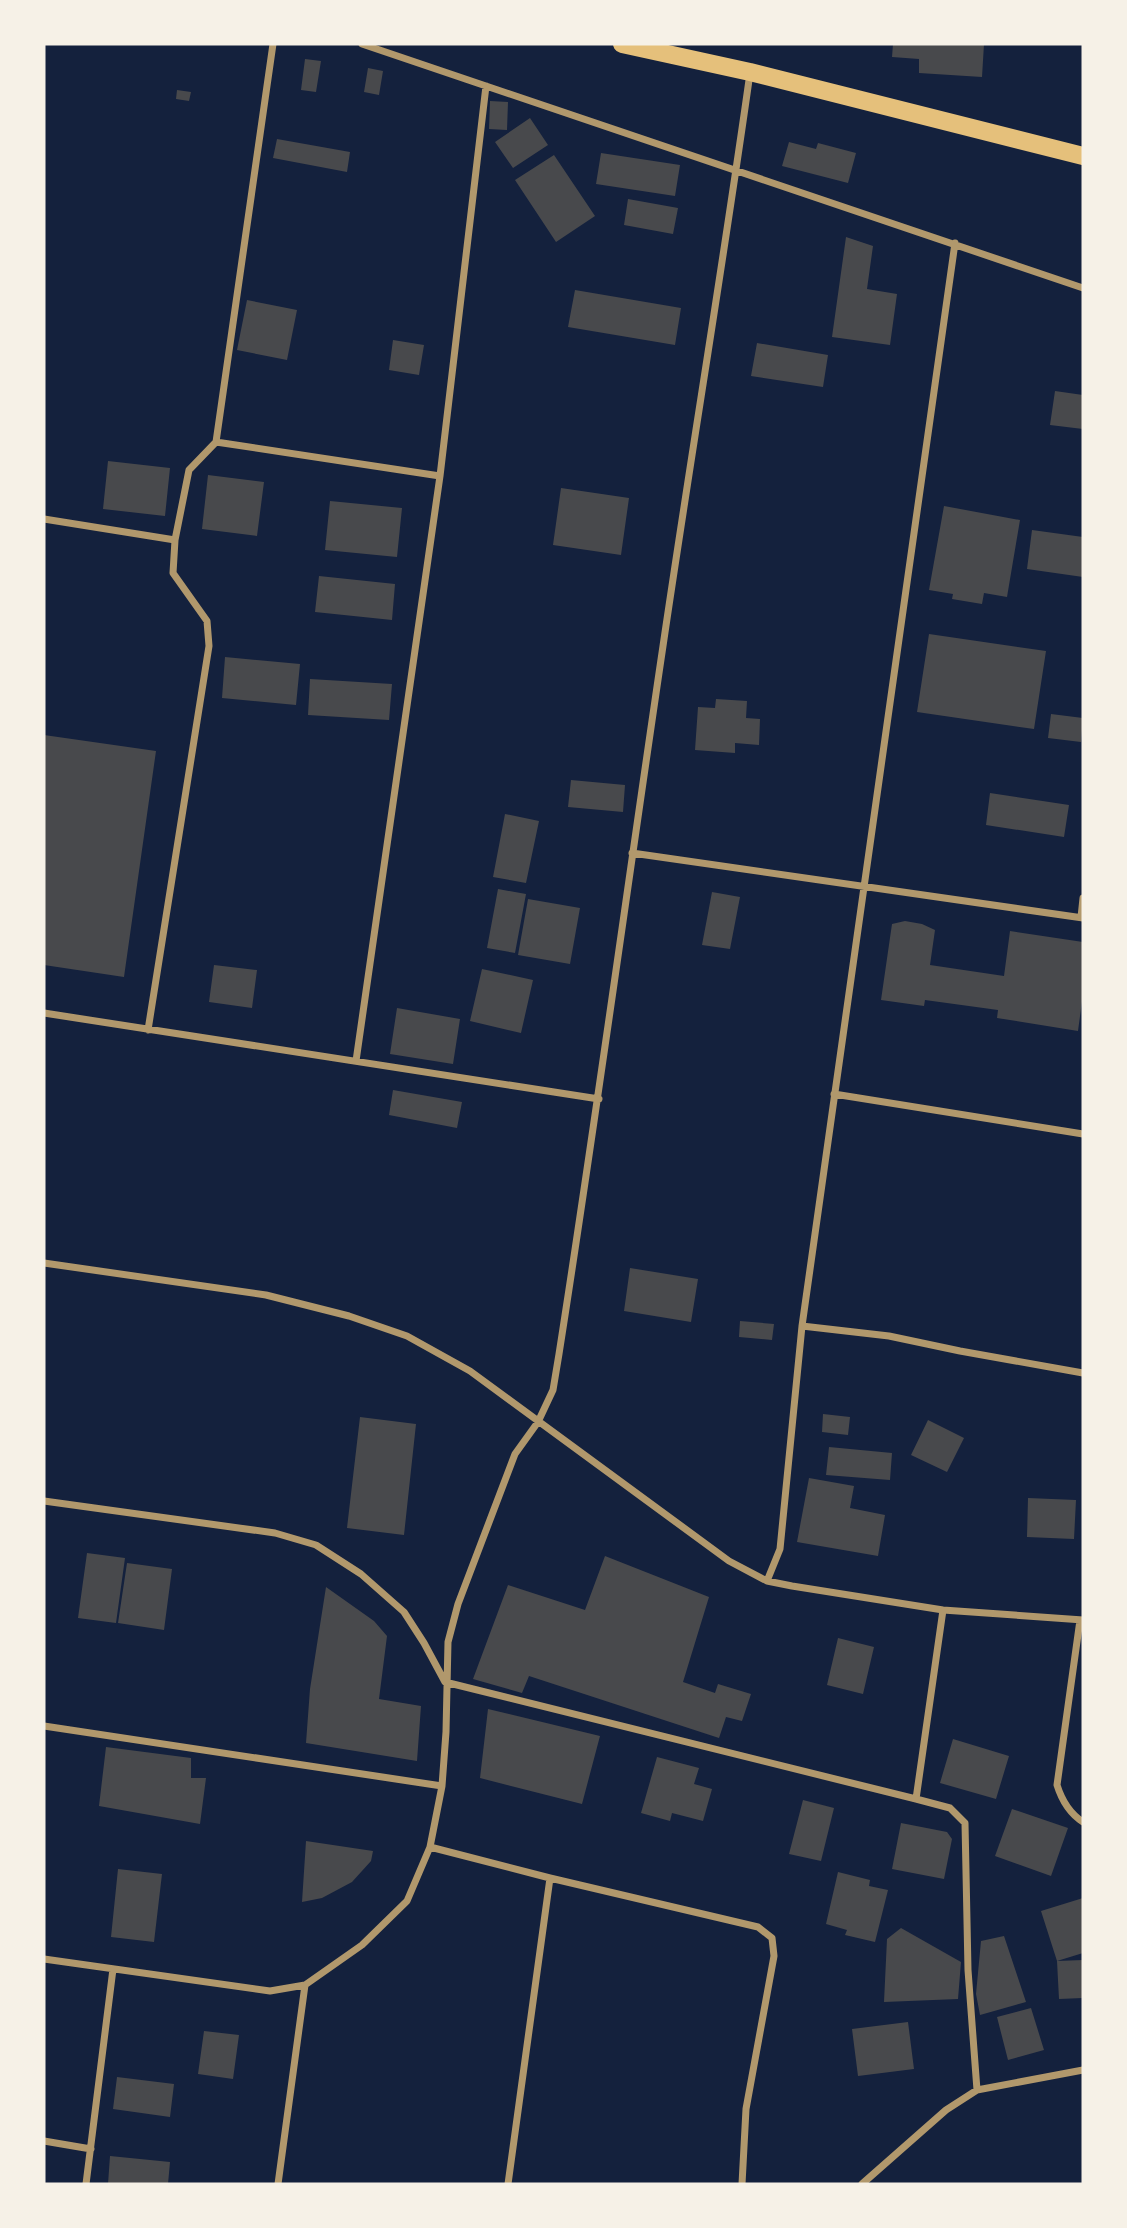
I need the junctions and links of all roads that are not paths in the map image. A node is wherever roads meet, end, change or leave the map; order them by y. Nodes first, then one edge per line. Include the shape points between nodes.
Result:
1 (273, 44) edge
2 (362, 44) edge
3 (622, 44) edge
4 (750, 72) junction
5 (486, 86) junction
6 (1083, 156) edge
7 (736, 170) junction
8 (955, 243) junction
9 (1083, 288) edge
10 (216, 442) junction
11 (440, 476) junction
12 (44, 519) edge
13 (175, 540) junction
14 (632, 853) junction
15 (865, 887) junction
16 (1083, 898) edge
17 (1082, 918) edge
18 (44, 1013) edge
19 (148, 1030) junction
20 (356, 1061) junction
21 (834, 1094) junction
22 (598, 1100) junction
23 (1083, 1134) edge
24 (44, 1263) edge
25 (802, 1326) junction
26 (1083, 1373) edge
27 (538, 1422) junction
28 (44, 1501) edge
29 (767, 1581) junction
30 (943, 1611) junction
31 (1082, 1620) edge
32 (445, 1682) junction
33 (44, 1726) edge
34 (442, 1786) junction
35 (916, 1800) junction
36 (1083, 1822) edge
37 (430, 1847) junction
38 (550, 1878) junction
39 (44, 1959) edge
40 (113, 1969) junction
41 (305, 1985) junction
42 (1083, 2070) edge
43 (977, 2090) junction
44 (44, 2141) edge
45 (91, 2149) junction
46 (86, 2184) edge
47 (278, 2184) edge
48 (508, 2184) edge
49 (742, 2184) edge
50 (862, 2184) edge

1 - 10 street
2 - 5 street
3 - 4 main road
4 - 6 main road
4 - 7 street
5 - 7 street
5 - 11 street
7 - 8 street
7 - 14 street
8 - 9 street
8 - 15 street
10 - 11 street
10 - 13 street via 189,470
11 - 20 street
12 - 13 street
13 - 19 street via 173,573 207,621 209,646
14 - 15 street
14 - 22 street
15 - 17 street
15 - 21 street
16 - 17 street
18 - 19 street
19 - 20 street
20 - 22 street
21 - 23 street
21 - 25 street
22 - 27 street via 553,1390
24 - 27 street via 266,1295 349,1316 407,1336 470,1371
25 - 26 street via 889,1336
25 - 29 street via 780,1549
27 - 29 street via 729,1561
27 - 32 street via 515,1454 458,1604 448,1642
28 - 32 street via 275,1533 316,1545 361,1574 404,1612
29 - 30 street
30 - 31 street
30 - 35 street
31 - 36 street via 1056,1785 1063,1802
32 - 34 street
32 - 35 street
33 - 34 street
34 - 37 street
35 - 43 street via 950,1808 965,1823 968,1970
37 - 38 street
37 - 41 street via 407,1901 362,1945
38 - 48 street
38 - 49 street via 758,1927 772,1938 774,1956 746,2109
39 - 40 street
40 - 41 street via 270,1991
40 - 45 street
41 - 47 street
42 - 43 street
43 - 50 street via 946,2110
44 - 45 street
45 - 46 street

